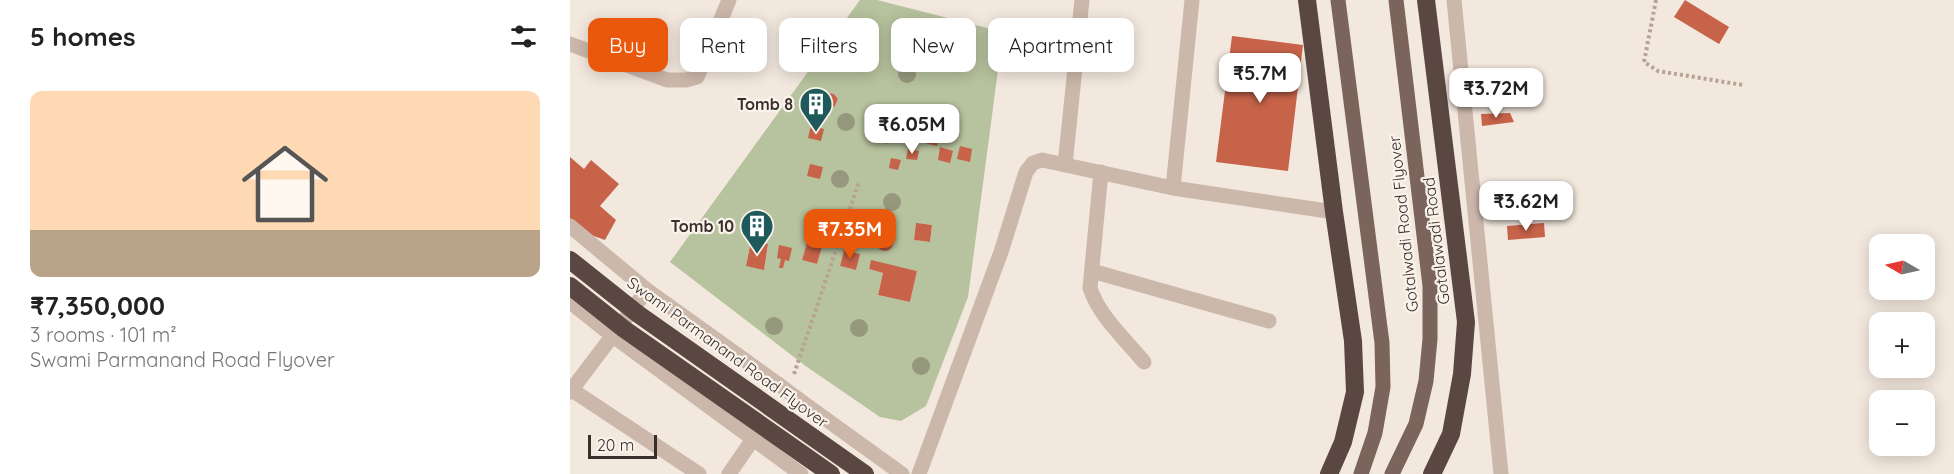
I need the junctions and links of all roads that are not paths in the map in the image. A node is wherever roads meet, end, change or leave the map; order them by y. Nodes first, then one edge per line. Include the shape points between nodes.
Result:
1 (729, 0) edge
2 (1082, 0) edge
3 (1192, 0) edge
4 (1307, 0) edge
5 (1338, 0) edge
6 (1396, 0) edge
7 (1426, 0) edge
8 (1454, 0) edge
9 (570, 44) edge
10 (1065, 165) junction
11 (1101, 172) junction
12 (1173, 188) junction
13 (1334, 212) junction
14 (570, 226) edge
15 (570, 260) edge
16 (1092, 271) junction
17 (570, 285) edge
18 (647, 290) junction
19 (570, 302) edge
20 (1269, 321) dead end
21 (613, 336) junction
22 (1144, 362) dead end
23 (571, 391) edge
24 (753, 440) junction
25 (699, 474) edge
26 (729, 474) edge
27 (801, 474) edge
28 (831, 474) edge
29 (865, 474) edge
30 (902, 474) edge
31 (919, 474) edge
32 (1329, 474) edge
33 (1361, 474) edge
34 (1392, 474) edge
35 (1432, 474) edge
36 (1501, 474) edge

1 - 9 street via 697,77 667,80
2 - 10 street
3 - 12 street
4 - 13 highway
5 - 33 main road, Gotalwadi Road Flyover via 1382,343 1383,387 1375,433
6 - 34 main road, Gotalwadi Road Flyover via 1430,286 1430,339 1416,424
7 - 35 highway, Gotalawadi Road via 1466,322 1451,434
8 - 36 street
10 - 11 street
10 - 31 street via 1042,160 1026,172 1001,252
11 - 12 street
11 - 16 street
12 - 13 street
13 - 32 highway via 1353,341 1355,392 1343,442
14 - 18 street
15 - 29 highway, Swami Parmanand Road Flyover, bridge via 638,314
16 - 20 street
16 - 22 street via 1090,288 1094,300
17 - 28 highway, bridge via 624,329
18 - 21 street
18 - 30 street, bridge
19 - 21 street
21 - 23 street
21 - 24 street
23 - 25 street
24 - 26 street
24 - 27 street

